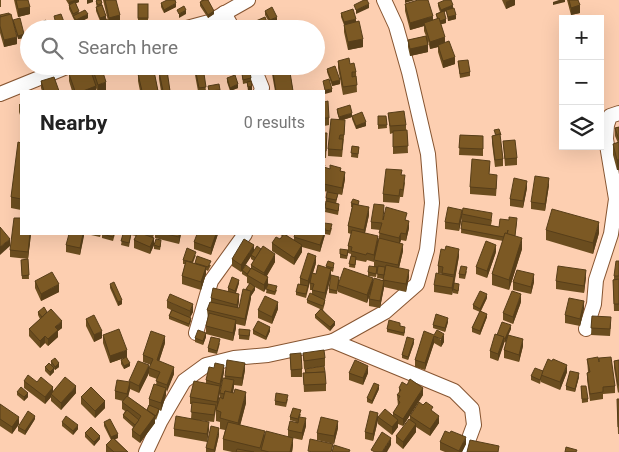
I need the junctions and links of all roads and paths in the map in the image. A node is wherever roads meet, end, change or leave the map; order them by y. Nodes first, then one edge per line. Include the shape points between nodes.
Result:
1 (248, 0) edge
2 (384, 0) edge
3 (224, 13) junction
4 (212, 20) edge
5 (228, 20) edge
6 (47, 75) edge
7 (257, 75) edge
8 (262, 90) edge
9 (0, 94) edge
10 (619, 113) edge
11 (244, 235) edge
12 (586, 329) dead end
13 (196, 333) edge
14 (332, 341) junction
15 (146, 452) edge
16 (464, 452) edge

1 - 3 street
2 - 14 street via 404,53 428,154 432,203 427,250 417,284 385,312
3 - 4 street
3 - 5 street
6 - 9 street
7 - 8 street
10 - 12 street via 610,116 606,139 616,199 611,234 596,280 594,304
11 - 13 street via 211,281
14 - 15 street via 206,365 184,381
14 - 16 street via 454,391 472,409 474,426

